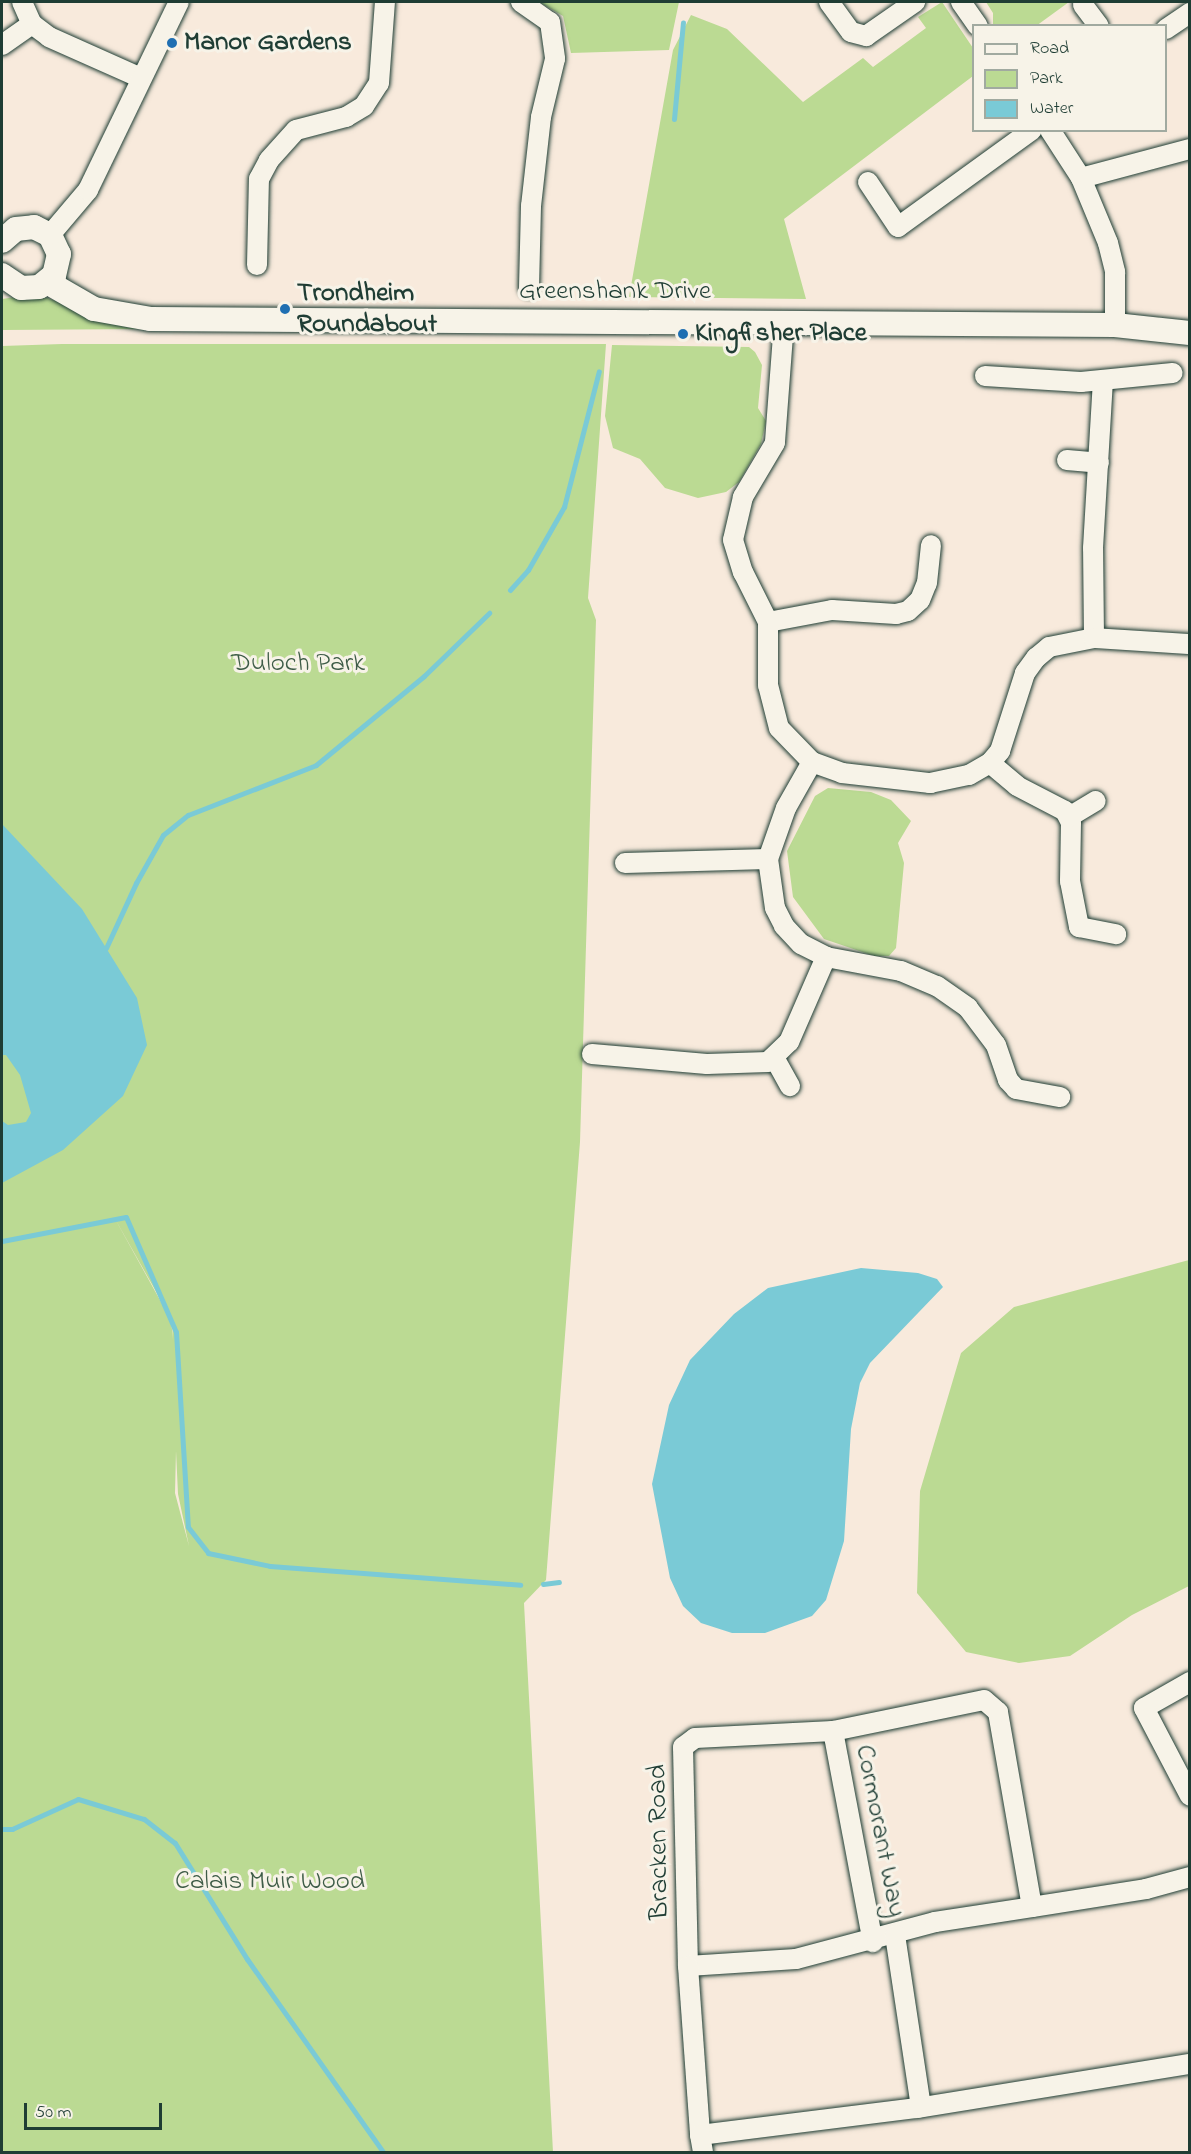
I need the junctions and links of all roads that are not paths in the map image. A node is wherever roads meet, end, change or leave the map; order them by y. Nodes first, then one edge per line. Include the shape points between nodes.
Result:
1 (22, 2) edge
2 (179, 2) edge
3 (385, 2) edge
4 (521, 2) edge
5 (829, 2) edge
6 (915, 2) edge
7 (961, 2) edge
8 (1083, 4) dead end
9 (1190, 13) edge
10 (32, 24) junction
11 (977, 24) edge
12 (1098, 24) edge
13 (1167, 28) edge
14 (2, 45) edge
15 (141, 78) junction
16 (1029, 132) edge
17 (1051, 132) edge
18 (1190, 149) edge
19 (1081, 178) junction
20 (868, 182) dead end
21 (50, 236) junction
22 (2, 241) edge
23 (257, 265) dead end
24 (3, 278) edge
25 (47, 282) junction
26 (529, 288) dead end
27 (784, 322) junction
28 (1115, 325) junction
29 (1190, 333) edge
30 (1173, 373) dead end
31 (985, 376) dead end
32 (1103, 381) junction
33 (1067, 460) dead end
34 (1099, 463) junction
35 (931, 545) dead end
36 (768, 622) junction
37 (1094, 638) junction
38 (1190, 644) edge
39 (812, 762) junction
40 (990, 763) junction
41 (1096, 801) dead end
42 (1069, 817) junction
43 (768, 859) junction
44 (625, 863) dead end
45 (1116, 934) dead end
46 (826, 957) junction
47 (592, 1054) dead end
48 (775, 1059) junction
49 (790, 1086) dead end
50 (1060, 1097) dead end
51 (1190, 1682) edge
52 (833, 1731) junction
53 (1190, 1796) edge
54 (1190, 1877) edge
55 (1032, 1907) junction
56 (895, 1935) junction
57 (873, 1942) junction
58 (688, 1966) junction
59 (1190, 2064) edge
60 (921, 2108) junction
61 (702, 2144) edge

1 - 10 street
2 - 15 street
3 - 23 street via 379,83 364,106 346,117 296,130 269,160 259,179
4 - 26 street via 550,22 555,59 540,117 531,206
5 - 6 street via 851,32 866,36
7 - 11 street
8 - 12 street
9 - 13 street
10 - 14 street
10 - 15 street via 49,37
15 - 21 street via 88,190
16 - 20 street via 898,227
17 - 19 street
18 - 19 street
19 - 28 street via 1108,243 1115,272
21 - 22 street via 24,226
21 - 25 street via 56,244 58,265
24 - 25 street via 21,288
25 - 27 street, Greenshank Drive via 94,309 151,319
27 - 28 street, Greenshank Drive
27 - 36 street via 775,443 743,498 733,540 737,558
28 - 29 street, Greenshank Drive
30 - 32 street
31 - 32 street
32 - 34 street
33 - 34 street
34 - 37 street via 1093,548
35 - 36 street via 927,583 920,600 908,611 896,614 832,610
36 - 39 street via 772,708 779,728
37 - 38 street
37 - 40 street via 1048,647 1036,658 1025,673 1010,731
39 - 40 street via 842,773 930,783 969,776
39 - 43 street via 786,808
40 - 42 street via 1017,786 1056,805
41 - 42 street
42 - 45 street via 1070,881 1079,927
43 - 44 street
43 - 46 street via 775,908 784,926 801,944
46 - 48 street via 789,1042
46 - 50 street via 901,970 937,986 968,1008 996,1045 1008,1080 1016,1089
47 - 48 street via 706,1064 757,1065
48 - 49 street
51 - 53 street via 1144,1708
52 - 55 street, Bracken Road via 984,1701 998,1712
52 - 57 street, Cormorant Way
52 - 58 street, Bracken Road via 695,1738 683,1747
54 - 55 street
55 - 56 street via 935,1922
56 - 57 street
56 - 60 street
57 - 58 street via 796,1959
58 - 61 street
59 - 60 street
60 - 61 street

